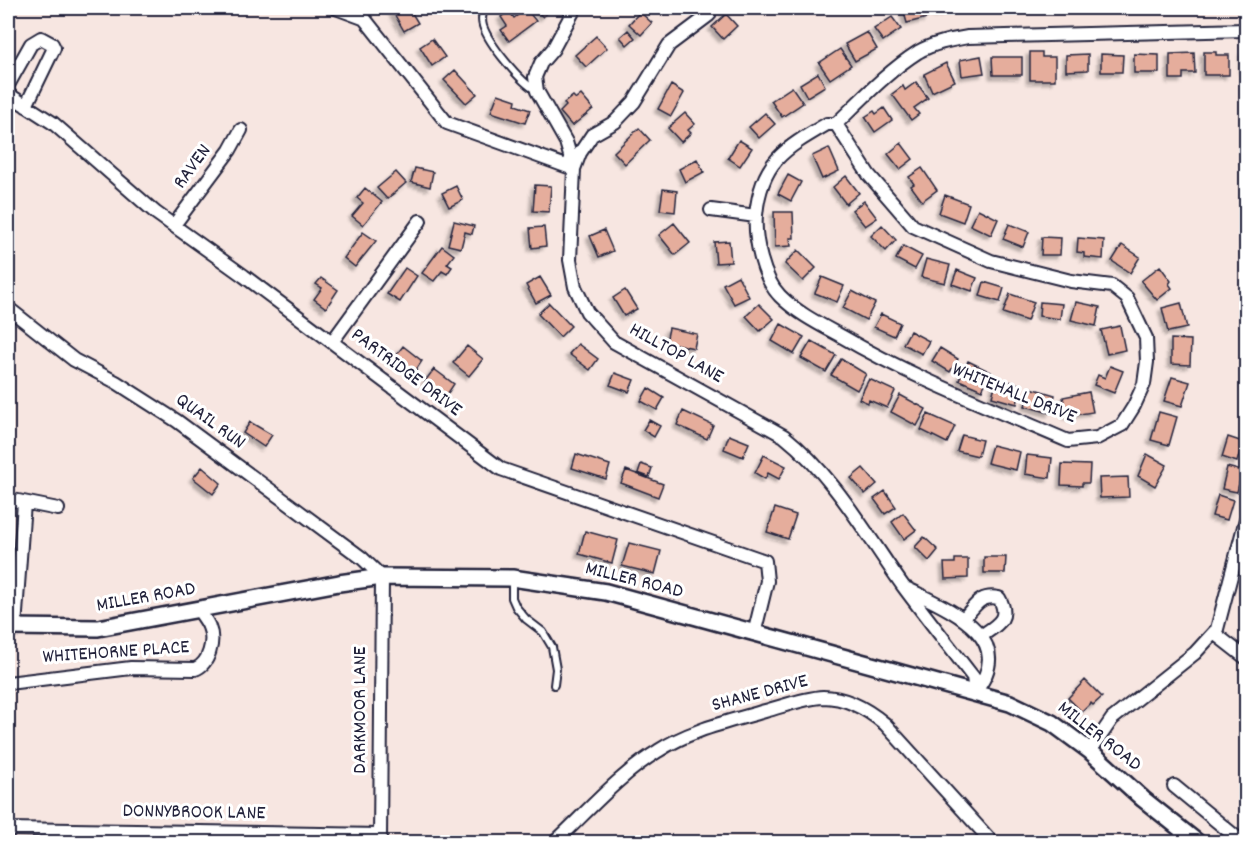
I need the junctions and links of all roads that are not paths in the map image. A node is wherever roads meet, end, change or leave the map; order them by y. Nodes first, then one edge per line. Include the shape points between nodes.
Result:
1 (336, 8) edge
2 (356, 8) edge
3 (484, 8) edge
4 (574, 8) edge
5 (709, 15) dead end
6 (364, 18) junction
7 (1246, 30) edge
8 (8, 85) edge
9 (537, 91) junction
10 (8, 94) edge
11 (26, 106) junction
12 (836, 124) junction
13 (241, 130) dead end
14 (574, 169) junction
15 (711, 210) dead end
16 (756, 216) junction
17 (420, 221) dead end
18 (174, 225) junction
19 (8, 308) edge
20 (332, 342) junction
21 (8, 499) edge
22 (24, 502) junction
23 (58, 509) dead end
24 (1246, 519) edge
25 (382, 577) junction
26 (512, 578) junction
27 (904, 587) junction
28 (199, 610) junction
29 (964, 618) junction
30 (11, 627) edge
31 (1214, 633) junction
32 (754, 634) junction
33 (981, 636) junction
34 (1246, 658) edge
35 (8, 682) edge
36 (554, 685) dead end
37 (975, 692) junction
38 (1090, 751) junction
39 (1174, 786) dead end
40 (8, 829) edge
41 (1180, 837) edge
42 (380, 839) edge
43 (555, 843) edge
44 (992, 843) edge
45 (1197, 843) edge
46 (1242, 843) edge

1 - 6 street
2 - 6 street
3 - 9 lane via 484,28 517,75
4 - 9 street via 553,49 541,63 535,77
5 - 14 street, HILLTOP LANE via 669,45 634,102 615,122 592,135
6 - 14 street via 447,123
7 - 12 street, WHITEHALL DRIVE via 948,40 920,51 894,70
8 - 11 street via 31,44 41,38 52,44 54,48
9 - 14 street via 566,142
10 - 11 street, PARTRIDGE DRIVE
11 - 18 street, PARTRIDGE DRIVE via 53,123
12 - 16 street, WHITEHALL DRIVE via 827,124 782,153 765,174
12 - 16 street, WHITEHALL DRIVE via 869,175 913,226 991,261 1112,286 1127,298 1146,338 1147,362 1144,384 1122,425 1097,438 1068,441 884,361 810,319 780,296 768,276 757,243
13 - 18 street, RAVEN
14 - 27 street, HILLTOP LANE via 570,260 575,287 587,312 614,342 784,436 807,454
15 - 16 street
17 - 20 street
18 - 20 street, PARTRIDGE DRIVE
19 - 25 street, QUAIL RUN via 74,360 177,421 362,558
20 - 32 street, PARTRIDGE DRIVE via 501,469 765,561 767,581
21 - 22 street
22 - 23 street
22 - 30 street
24 - 31 street
25 - 26 street, MILLER ROAD
25 - 28 street, MILLER ROAD
25 - 42 street, DARKMOOR LANE
26 - 32 street, MILLER ROAD via 606,592
26 - 36 lane via 516,608 552,647
27 - 29 street
27 - 37 street, HILLTOP LANE via 974,677
28 - 30 street, MILLER ROAD via 98,628
28 - 35 street, WHITEHORNE PLACE via 210,628 211,642 201,667 131,668
29 - 33 street
29 - 33 street via 980,600 999,597 1004,615 999,624
31 - 34 street
31 - 38 street via 1195,653 1112,719
32 - 37 street, MILLER ROAD
33 - 37 street via 988,649 988,664 985,680
37 - 38 street, MILLER ROAD via 1052,723
38 - 41 street, MILLER ROAD
39 - 46 street
40 - 42 street, DONNYBROOK LANE
41 - 45 street, MILLER ROAD
43 - 44 street, SHANE DRIVE via 620,779 657,751 692,733 824,697 866,709 885,724

